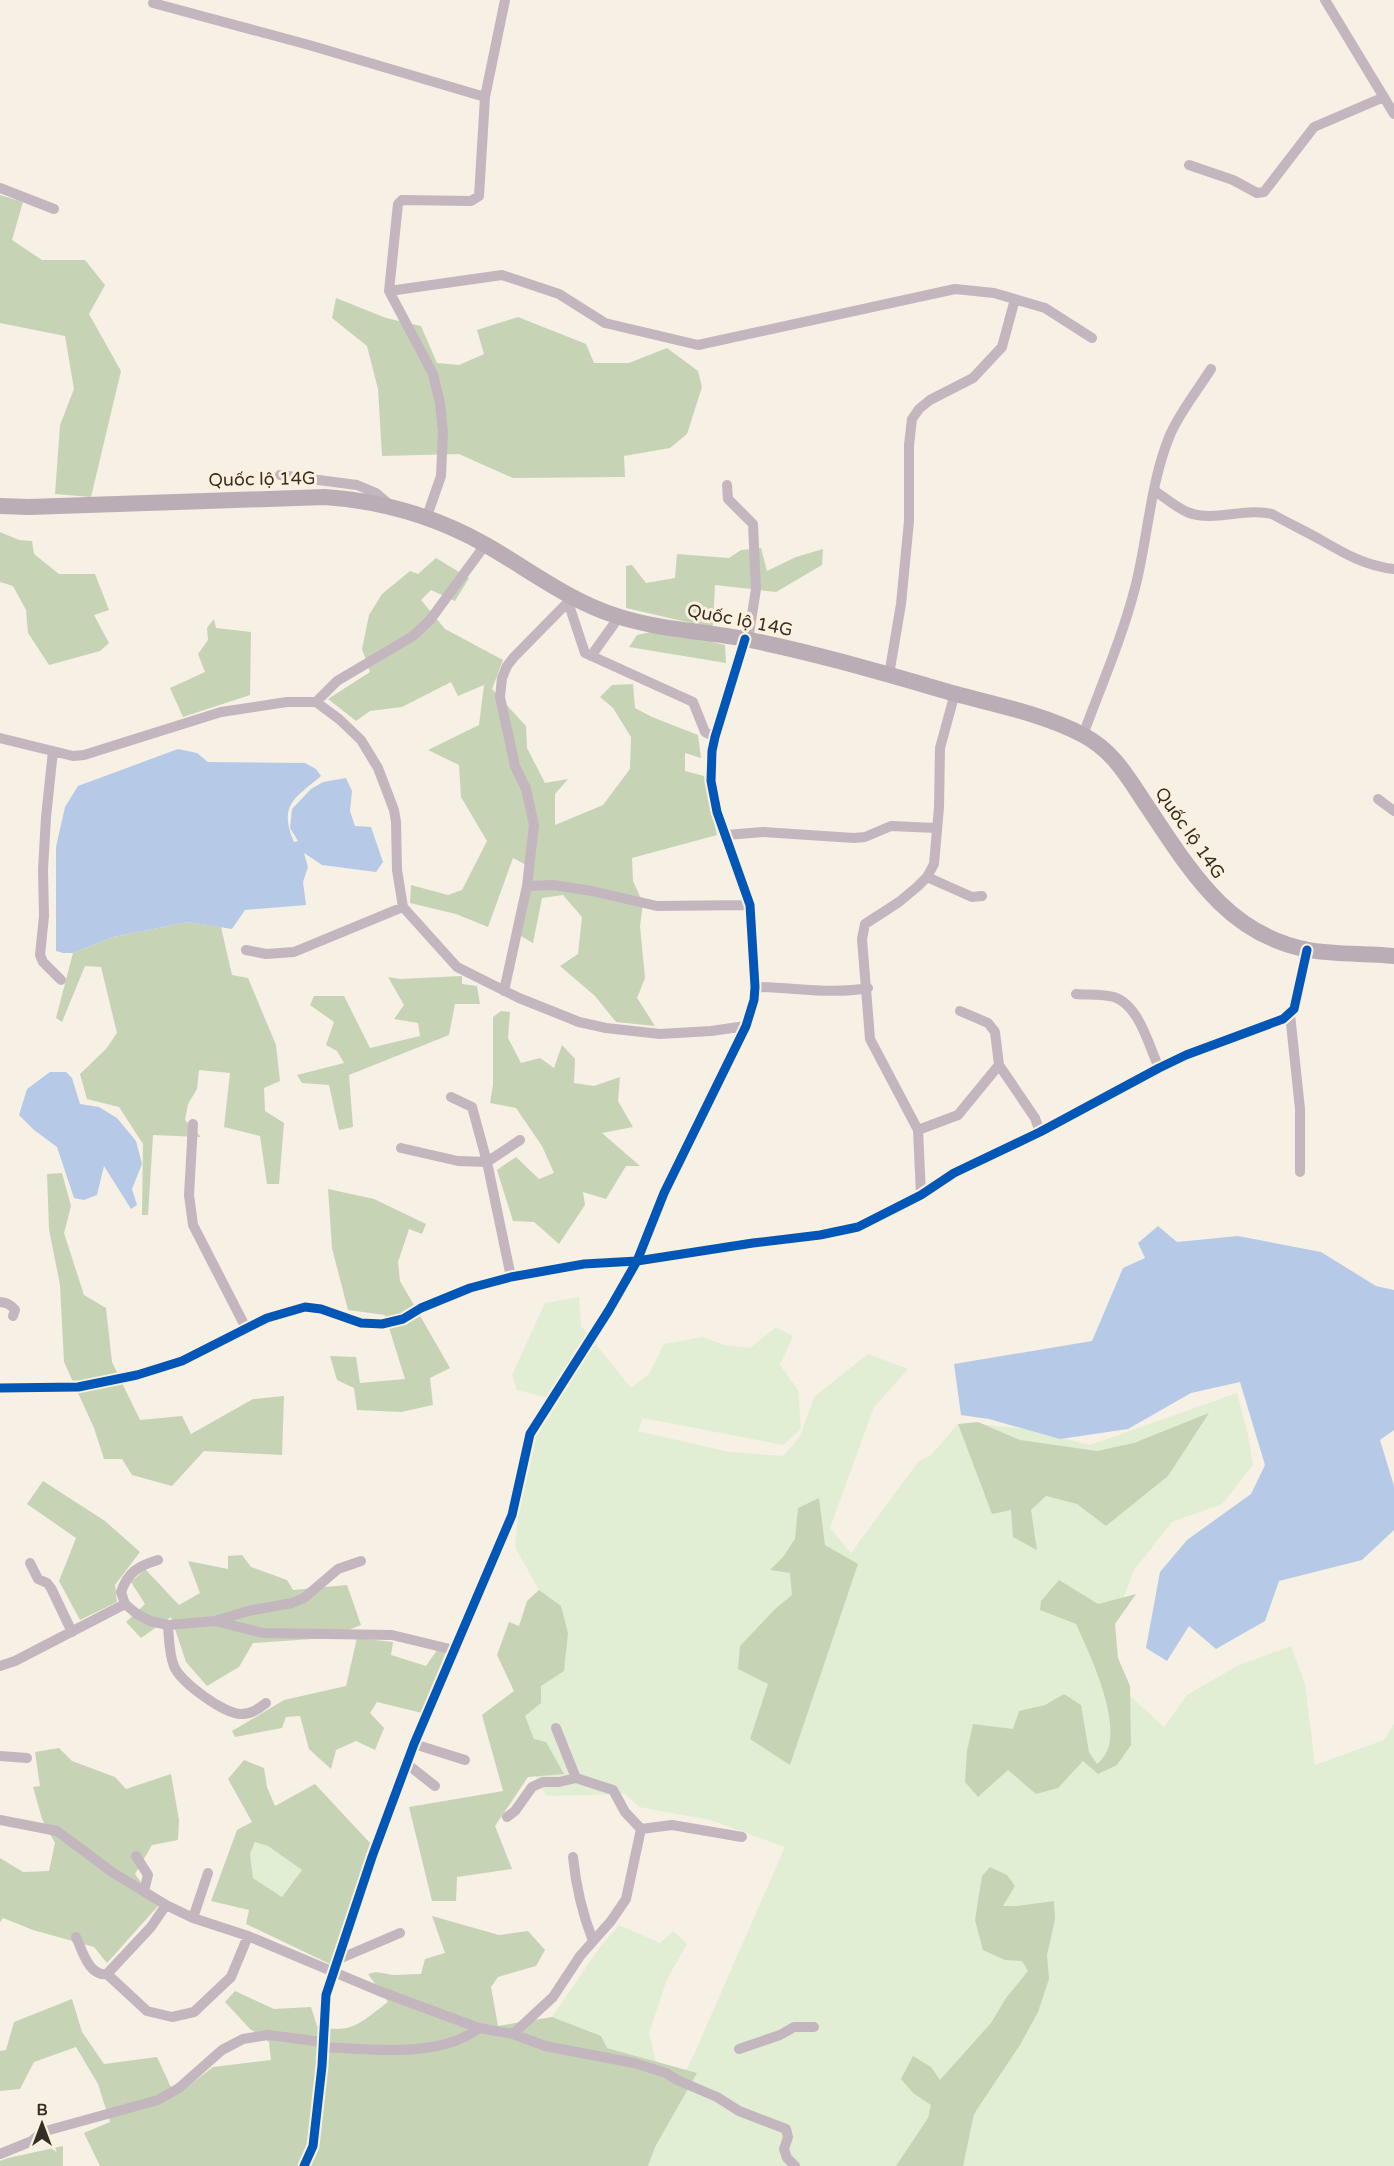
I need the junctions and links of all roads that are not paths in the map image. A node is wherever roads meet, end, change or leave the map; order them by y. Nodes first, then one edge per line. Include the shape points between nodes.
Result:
1 (505, 0) edge
2 (1325, 0) edge
3 (153, 3) dead end
4 (485, 97) junction
5 (1384, 97) junction
6 (1394, 114) edge
7 (1189, 165) dead end
8 (0, 188) edge
9 (54, 209) dead end
10 (389, 291) junction
11 (1015, 299) junction
12 (1092, 338) dead end
13 (1211, 369) dead end
14 (280, 475) dead end
15 (727, 485) dead end
16 (1155, 491) junction
17 (0, 506) edge
18 (392, 506) junction
19 (426, 519) junction
20 (485, 545) junction
21 (1394, 568) edge
22 (571, 599) junction
23 (619, 617) junction
24 (747, 639) junction
25 (591, 656) junction
26 (889, 675) junction
27 (955, 693) junction
28 (316, 702) junction
29 (1083, 735) junction
30 (715, 737) junction
31 (0, 738) edge
32 (53, 751) junction
33 (1378, 799) dead end
34 (1394, 811) edge
35 (936, 828) junction
36 (726, 835) junction
37 (927, 877) junction
38 (526, 886) junction
39 (982, 896) dead end
40 (750, 905) junction
41 (403, 907) junction
42 (246, 950) dead end
43 (1307, 950) junction
44 (1394, 956) edge
45 (61, 980) dead end
46 (755, 987) junction
47 (868, 988) junction
48 (504, 991) junction
49 (1076, 994) dead end
50 (960, 1011) dead end
51 (1290, 1014) junction
52 (746, 1026) junction
53 (999, 1065) junction
54 (1159, 1068) junction
55 (451, 1097) dead end
56 (193, 1124) dead end
57 (918, 1130) junction
58 (1040, 1132) junction
59 (520, 1140) dead end
60 (401, 1148) dead end
61 (487, 1162) junction
62 (1300, 1172) dead end
63 (921, 1195) junction
64 (637, 1261) junction
65 (511, 1277) junction
66 (0, 1302) edge
67 (13, 1316) dead end
68 (246, 1328) junction
69 (0, 1388) edge
70 (158, 1560) dead end
71 (361, 1561) dead end
72 (30, 1563) dead end
73 (125, 1604) junction
74 (214, 1622) junction
75 (168, 1625) junction
76 (72, 1632) junction
77 (454, 1650) junction
78 (0, 1666) edge
79 (267, 1703) dead end
80 (556, 1728) dead end
81 (414, 1744) junction
82 (0, 1756) edge
83 (27, 1758) dead end
84 (465, 1760) dead end
85 (406, 1764) junction
86 (576, 1778) junction
87 (435, 1786) dead end
88 (507, 1817) dead end
89 (0, 1820) edge
90 (641, 1829) junction
91 (742, 1837) dead end
92 (136, 1856) dead end
93 (573, 1857) dead end
94 (208, 1873) dead end
95 (144, 1891) junction
96 (166, 1905) junction
97 (193, 1918) junction
98 (400, 1933) dead end
99 (248, 1936) junction
100 (76, 1937) dead end
101 (593, 1941) junction
102 (339, 1959) junction
103 (335, 1973) junction
104 (106, 1974) junction
105 (814, 2027) dead end
106 (479, 2028) junction
107 (513, 2034) junction
108 (323, 2045) junction
109 (739, 2049) dead end
110 (0, 2154) edge
111 (304, 2166) edge
112 (795, 2166) edge

1 - 4 street
2 - 5 street
3 - 4 street
4 - 10 street via 479,196 471,201 402,200 398,204
5 - 6 street
5 - 7 street via 1314,127 1264,192
8 - 9 street
10 - 11 street via 502,275 560,294 605,323 698,345 955,289
10 - 19 street via 433,374 440,403 441,476
11 - 12 street via 1045,308
11 - 26 street via 1002,346 973,378 930,400 912,419 909,521
13 - 16 street via 1170,436
14 - 18 street via 357,485
15 - 24 street via 728,499 753,524 756,589
16 - 21 street via 1188,512 1272,514 1367,565
16 - 29 street via 1135,588
17 - 18 main road, Quốc lộ 14G via 325,497
18 - 19 main road, Quốc lộ 14G
19 - 20 main road, Quốc lộ 14G
20 - 22 main road, Quốc lộ 14G
20 - 28 street via 443,604 413,636 337,681
22 - 23 main road, Quốc lộ 14G
22 - 25 street via 585,653
22 - 38 street via 514,657 502,678 500,697 515,766 526,789 534,825
23 - 24 main road, Quốc lộ 14G
23 - 25 street
24 - 26 main road, Quốc lộ 14G
24 - 30 street
25 - 30 street via 693,702 705,732
26 - 27 main road, Quốc lộ 14G
27 - 29 main road, Quốc lộ 14G
27 - 35 street via 940,748
28 - 32 street via 287,702 221,712 84,755
28 - 41 street via 361,740 378,768 394,810
29 - 43 main road, Quốc lộ 14G via 1111,754 1211,896 1239,921
30 - 36 street via 711,780
31 - 32 street
32 - 45 street via 40,955
33 - 34 street
35 - 36 street via 891,826 854,838 764,832
35 - 37 street via 934,864
36 - 40 street
37 - 39 street via 972,897
37 - 47 street via 899,902 865,924 862,939
38 - 40 street via 553,885 657,906
38 - 48 street
40 - 46 street
41 - 42 street via 294,952 266,954
41 - 48 street via 457,967
43 - 44 main road, Quốc lộ 14G
43 - 51 street
46 - 47 street via 819,992
46 - 52 street
47 - 57 street via 870,1039
48 - 52 street via 579,1022 606,1028 660,1034
49 - 54 street via 1113,997 1129,1006
50 - 53 street via 988,1023 995,1032
51 - 54 street
51 - 62 street via 1300,1108
52 - 64 street via 664,1193
53 - 57 street via 958,1115
53 - 58 street via 1035,1118
54 - 58 street
55 - 61 street via 472,1107
56 - 68 street via 189,1195 193,1225
57 - 63 street
58 - 63 street via 954,1173
59 - 61 street
60 - 61 street via 458,1161
61 - 65 street
63 - 64 street via 850,1229
64 - 65 street via 584,1264
64 - 77 street via 530,1434 512,1515
65 - 68 street via 470,1288 403,1319 382,1324 361,1323 321,1309 304,1308
66 - 67 street via 12,1306
68 - 69 street via 182,1361 137,1375 78,1387
70 - 73 street via 131,1572 125,1580 121,1592
71 - 74 street via 338,1569 304,1598 292,1603
72 - 76 street via 38,1579 51,1588
73 - 75 street via 136,1614
73 - 76 street
74 - 75 street
74 - 77 street via 263,1633 392,1635
75 - 79 street via 175,1668 186,1682 230,1713 255,1712
76 - 78 street
77 - 81 street
80 - 86 street
81 - 84 street
81 - 85 street
82 - 83 street
85 - 87 street
85 - 102 street
86 - 88 street via 532,1787
86 - 90 street via 613,1790 625,1812
89 - 95 street via 57,1831
90 - 91 street via 672,1825
90 - 101 street via 626,1899
92 - 95 street via 148,1875
93 - 101 street via 582,1913
94 - 97 street
95 - 96 street
96 - 97 street
96 - 104 street via 151,1927
97 - 99 street
98 - 102 street
99 - 103 street
99 - 104 street via 231,1977 194,2012 172,2017 147,2011
100 - 104 street via 94,1971
101 - 107 street via 553,1997
102 - 103 street
103 - 106 street
103 - 108 street via 326,1995
105 - 109 street via 794,2027
106 - 107 street
106 - 108 street via 423,2049
107 - 112 street via 545,2046 666,2073 739,2111 786,2129 788,2137 783,2149
108 - 110 street via 268,2035 243,2039 222,2050 158,2100 42,2132 32,2141
108 - 111 street via 313,2145

